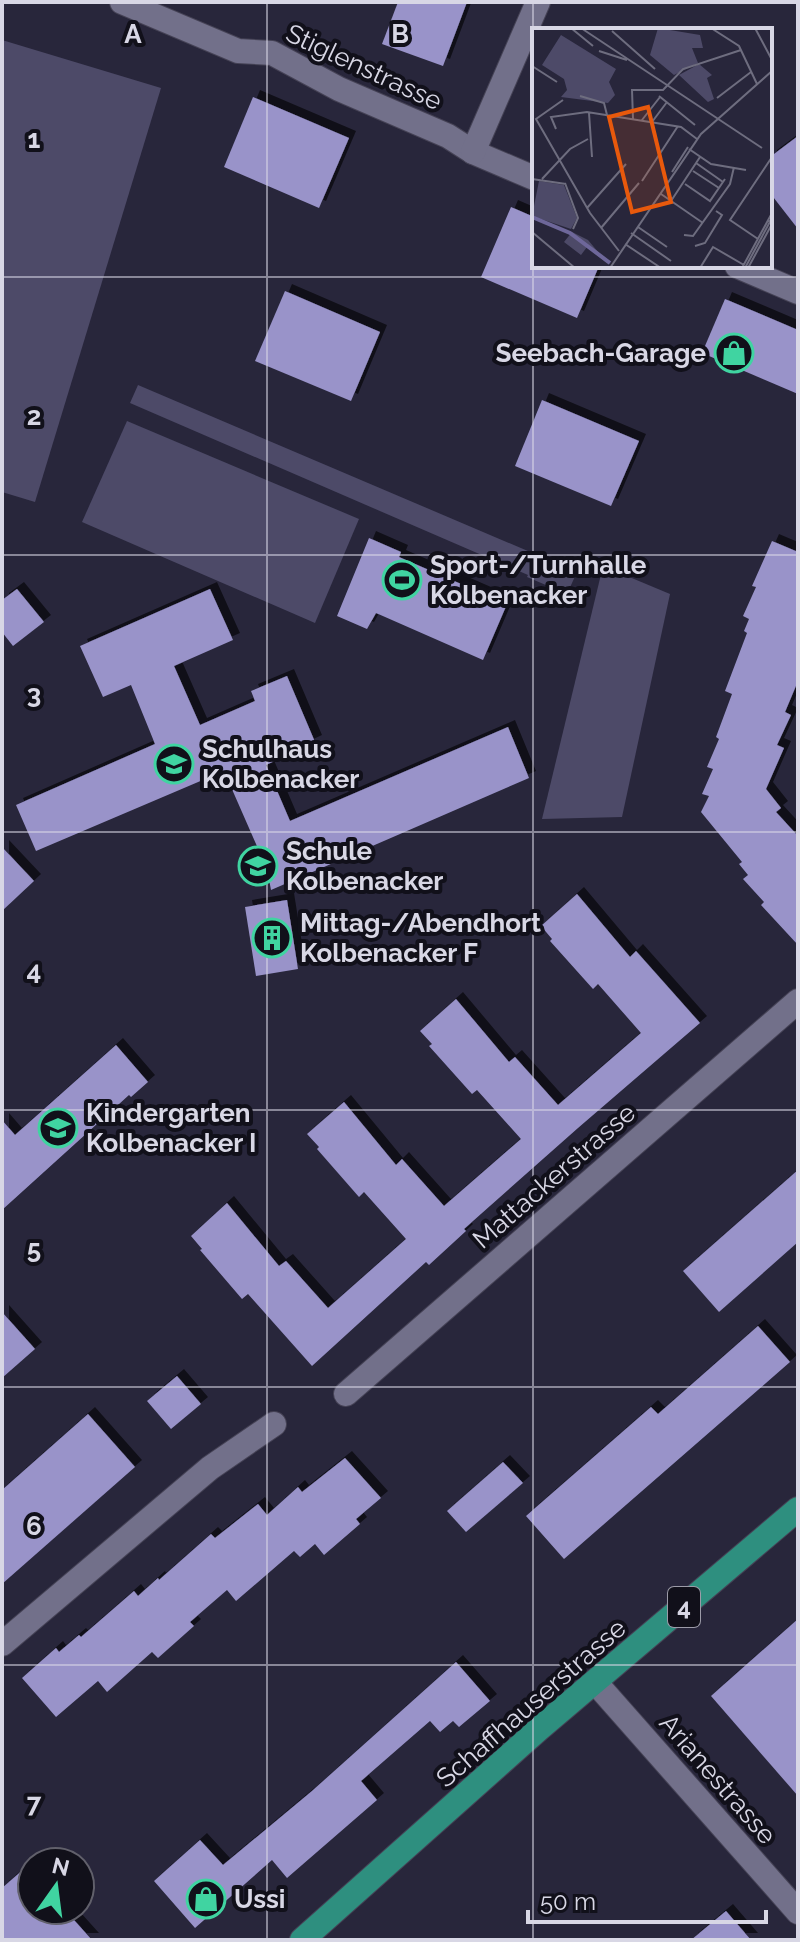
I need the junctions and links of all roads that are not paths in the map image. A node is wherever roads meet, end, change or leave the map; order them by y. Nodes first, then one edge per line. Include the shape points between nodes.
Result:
1 (122, 2) edge
2 (538, 2) edge
3 (473, 152) junction
4 (532, 177) edge
5 (742, 268) edge
6 (798, 292) edge
7 (798, 1001) edge
8 (346, 1394) dead end
9 (274, 1424) dead end
10 (798, 1509) edge
11 (2, 1644) edge
12 (595, 1682) junction
13 (798, 1912) edge
14 (302, 1940) edge

1 - 3 street, Stiglenstrasse via 238,51 272,53
2 - 3 street
3 - 4 street, Stiglenstrasse
5 - 6 street
7 - 8 street, Mattackerstrasse
9 - 11 street via 210,1468
10 - 12 main road, Schaffhauserstrasse / 4
12 - 13 street, Arianestrasse
12 - 14 main road, Schaffhauserstrasse / 4

